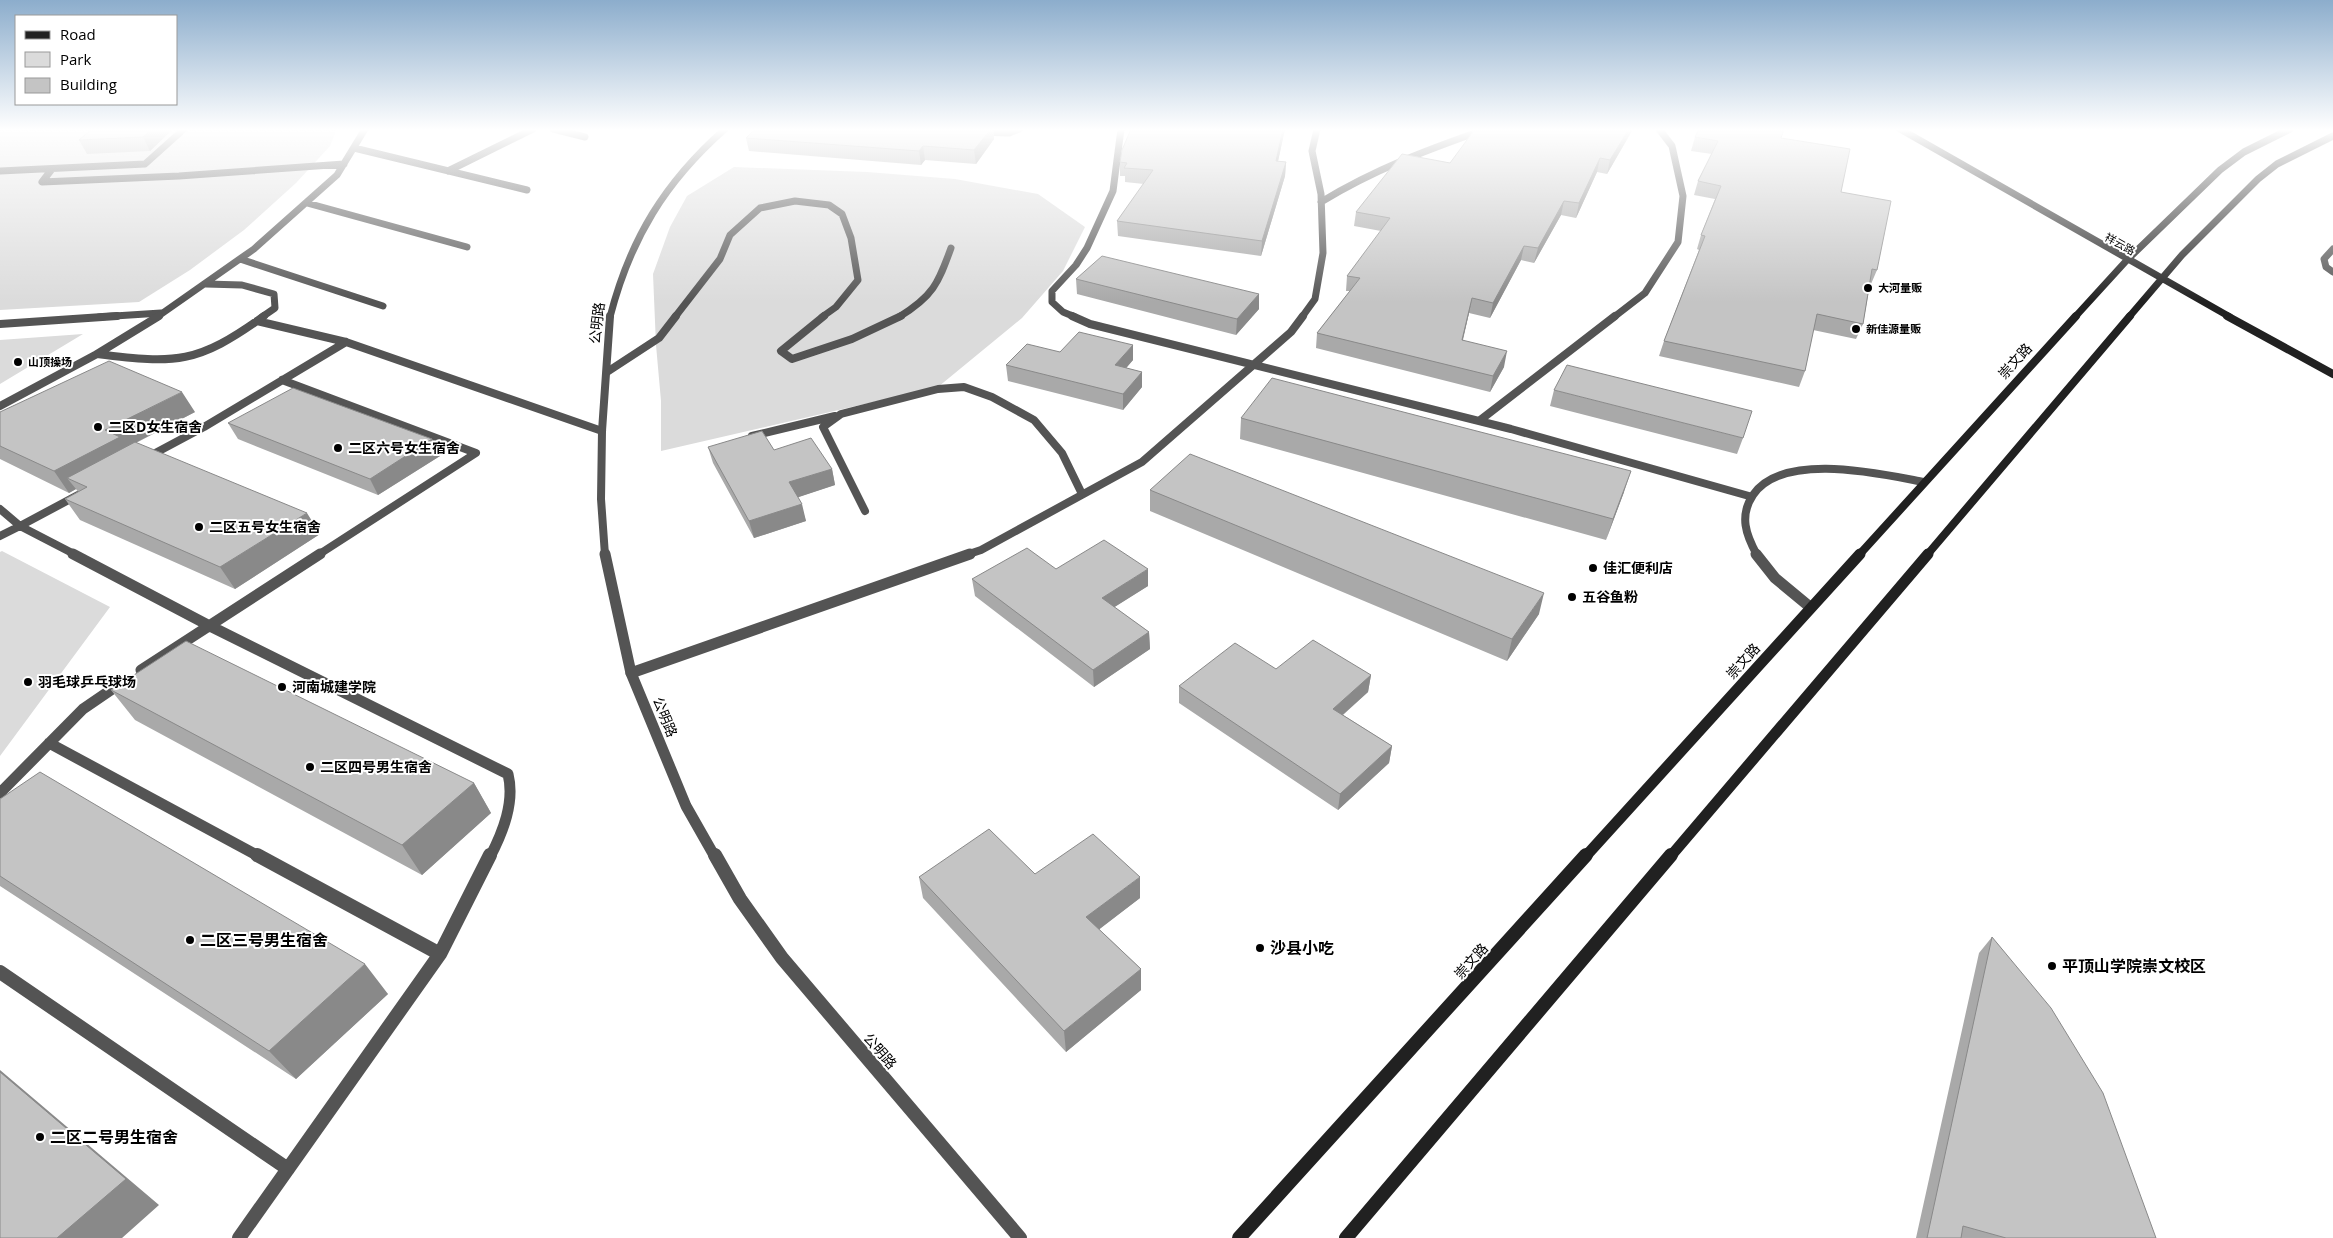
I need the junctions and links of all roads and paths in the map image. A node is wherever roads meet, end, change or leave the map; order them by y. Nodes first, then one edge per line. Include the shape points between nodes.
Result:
1 (324, 187) edge
2 (514, 187) edge
3 (669, 187) edge
4 (1114, 187) edge
5 (1318, 187) edge
6 (1346, 187) edge
7 (1680, 187) edge
8 (2000, 187) edge
9 (2203, 187) edge
10 (2250, 187) edge
11 (527, 190) dead end
12 (1321, 202) junction
13 (307, 203) junction
14 (467, 247) dead end
15 (951, 248) dead end
16 (2333, 249) edge
17 (240, 259) junction
18 (2127, 260) junction
19 (2333, 272) edge
20 (2160, 279) junction
21 (206, 284) junction
22 (383, 306) dead end
23 (164, 313) junction
24 (257, 321) junction
25 (0, 324) edge
26 (346, 342) junction
27 (97, 354) junction
28 (1253, 364) junction
29 (608, 372) junction
30 (2333, 374) edge
31 (282, 380) junction
32 (0, 406) edge
33 (841, 414) junction
34 (1479, 421) junction
35 (602, 432) junction
36 (749, 437) edge
37 (134, 465) edge
38 (1924, 482) junction
39 (90, 488) edge
40 (1082, 494) junction
41 (1750, 496) junction
42 (0, 509) edge
43 (865, 511) dead end
44 (20, 526) junction
45 (0, 536) edge
46 (1810, 607) junction
47 (208, 626) junction
48 (631, 673) junction
49 (49, 743) junction
50 (0, 793) edge
51 (440, 954) junction
52 (0, 972) edge
53 (288, 1169) junction
54 (239, 1238) edge
55 (1020, 1238) edge
56 (1239, 1238) edge
57 (1346, 1238) edge

1 - 13 street
2 - 11 street
3 - 29 street, 公明路 via 632,250 616,294 609,321
4 - 28 street via 1087,248 1052,291 1052,302 1063,312 1090,324
5 - 12 street
6 - 12 street
7 - 34 street via 1678,242 1645,293
8 - 18 main road, 祥云路
9 - 18 main road, 崇文路
10 - 20 main road
12 - 28 street via 1323,253 1315,299 1290,332
13 - 14 street
13 - 17 street
15 - 29 street via 939,280 926,297 890,324 792,358 781,351 836,308 858,280 851,238 842,214 829,205 795,201 760,208 730,235 720,259 659,338
16 - 19 street via 2324,259 2326,267
17 - 21 street
17 - 22 street
18 - 20 main road, 祥云路
18 - 38 main road, 崇文路
20 - 30 main road, 祥云路
20 - 57 main road
21 - 23 street
21 - 24 street via 242,285 274,294 275,308
23 - 25 street
23 - 27 street
24 - 26 street
24 - 27 street via 198,355 164,360
26 - 31 street
26 - 35 street
27 - 32 street
28 - 34 street
28 - 40 street via 1142,462
29 - 35 street, 公明路
31 - 37 street
31 - 47 street via 476,453
33 - 36 street
33 - 40 street via 938,389 964,387 992,397 1034,420 1062,453
33 - 43 street via 823,427
34 - 41 street
35 - 48 street, 公明路 via 601,499 605,560
38 - 41 street via 1874,473 1817,469 1764,482
38 - 46 main road, 崇文路
39 - 44 street
40 - 48 street via 981,550
41 - 46 street via 1743,516 1746,533 1758,556 1775,578
42 - 44 street
44 - 45 street
44 - 47 street
46 - 56 main road, 崇文路
47 - 49 street via 83,709
47 - 51 street via 508,774 511,787 503,831
48 - 55 street, 公明路 via 686,806 740,899 788,966
49 - 50 street
49 - 51 street
51 - 53 street
52 - 53 street
53 - 54 street

